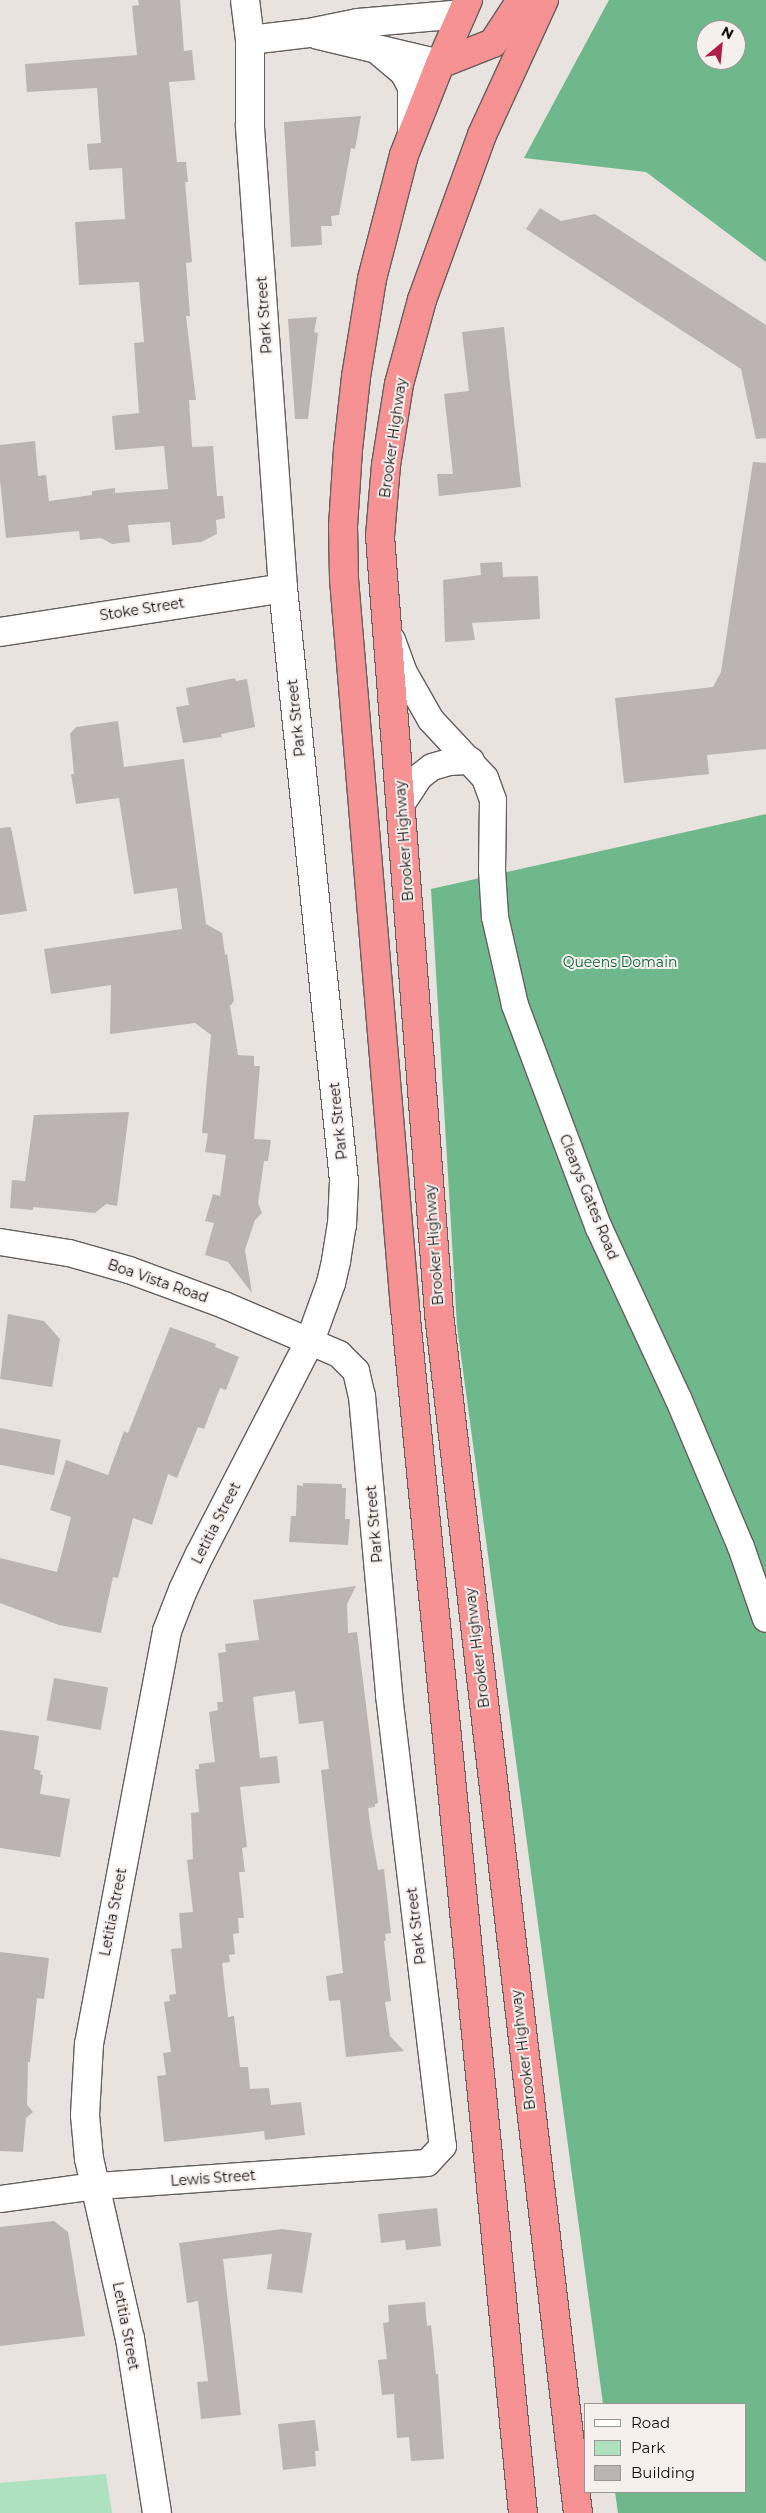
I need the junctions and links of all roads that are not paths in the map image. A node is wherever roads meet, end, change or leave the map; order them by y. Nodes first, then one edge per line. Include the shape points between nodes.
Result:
1 (245, 0) edge
2 (521, 0) edge
3 (544, 0) edge
4 (465, 7) edge
5 (309, 33) junction
6 (250, 40) junction
7 (371, 47) junction
8 (440, 64) junction
9 (413, 134) junction
10 (283, 588) junction
11 (0, 632) edge
12 (389, 632) junction
13 (471, 761) junction
14 (401, 805) junction
15 (0, 1242) edge
16 (310, 1341) junction
17 (766, 1619) edge
18 (426, 2163) joint
19 (95, 2186) junction
20 (0, 2199) edge
21 (157, 2513) edge
22 (523, 2513) edge
23 (578, 2513) edge

1 - 6 street, Park Street
2 - 8 highway via 493,43
3 - 12 highway, Brooker Highway via 482,135 422,300 399,384 386,465 380,536
4 - 5 street
4 - 8 highway
5 - 6 street
5 - 7 street
6 - 10 street, Park Street via 250,125
7 - 8 street
7 - 9 street via 390,57 409,78 414,98
8 - 9 highway
9 - 22 highway via 404,155 372,279 356,377 343,526 344,579 406,1318
10 - 11 street, Stoke Street
10 - 16 street, Park Street via 344,1181 336,1261
12 - 13 street, Clearys Gates Road via 403,671 431,720
12 - 14 highway, Brooker Highway
13 - 14 street via 448,762 432,767 418,777
13 - 17 street, Clearys Gates Road via 485,778 493,800 495,917 516,1005 599,1228 682,1407 741,1547
14 - 23 highway, Brooker Highway via 439,1314
15 - 16 street, Boa Vista Road via 70,1253 129,1270 224,1304
16 - 18 street, Park Street via 339,1354 356,1371 362,1396 388,1695 443,2146
16 - 19 street, Letitia Street via 197,1561 167,1631 89,2044 85,2115
18 - 19 street, Lewis Street
19 - 20 street, Lewis Street
19 - 21 street, Letitia Street via 130,2339

